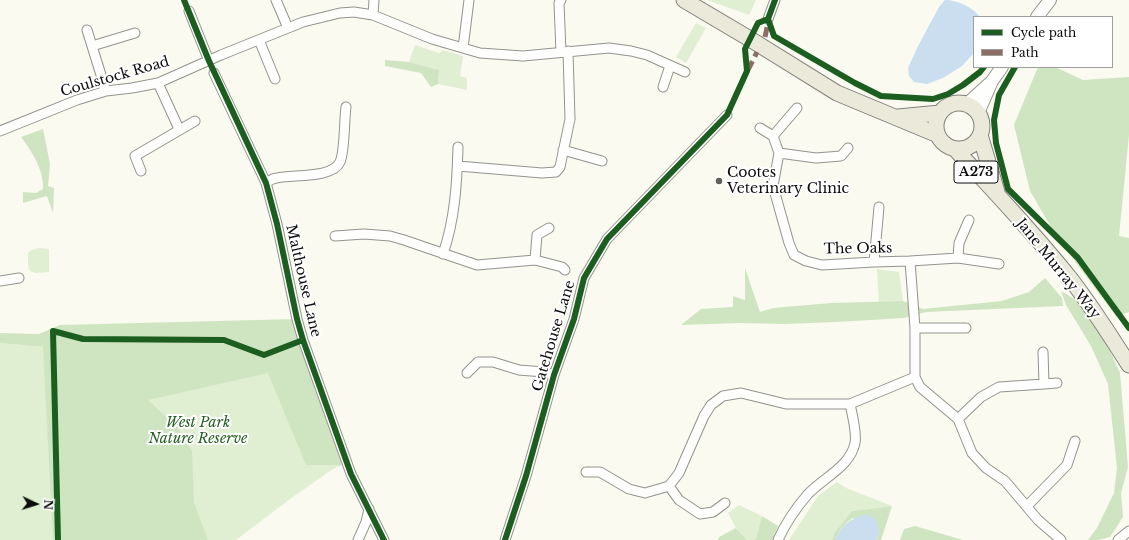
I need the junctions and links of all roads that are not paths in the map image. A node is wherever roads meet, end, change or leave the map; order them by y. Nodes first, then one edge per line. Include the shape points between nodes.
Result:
1 (276, 0) edge
2 (374, 0) edge
3 (469, 0) edge
4 (561, 0) edge
5 (684, 0) edge
6 (775, 0) edge
7 (1050, 0) edge
8 (189, 11) dead end
9 (373, 15) junction
10 (1038, 16) edge
11 (768, 19) dead end
12 (288, 28) junction
13 (87, 30) dead end
14 (135, 33) dead end
15 (259, 40) junction
16 (92, 46) junction
17 (463, 48) junction
18 (564, 51) junction
19 (209, 61) junction
20 (670, 66) junction
21 (1001, 68) edge
22 (685, 72) dead end
23 (214, 73) dead end
24 (275, 79) dead end
25 (158, 83) junction
26 (663, 87) dead end
27 (106, 92) junction
28 (346, 107) dead end
29 (797, 108) dead end
30 (972, 109) junction
31 (940, 113) junction
32 (727, 115) dead end
33 (893, 117) junction
34 (195, 121) dead end
35 (760, 128) dead end
36 (180, 129) junction
37 (0, 132) edge
38 (938, 135) junction
39 (980, 135) junction
40 (773, 136) junction
41 (458, 147) dead end
42 (848, 148) dead end
43 (955, 149) junction
44 (563, 150) junction
45 (779, 153) junction
46 (602, 161) dead end
47 (458, 166) junction
48 (141, 171) dead end
49 (266, 183) junction
50 (997, 195) junction
51 (879, 207) dead end
52 (969, 220) dead end
53 (550, 228) dead end
54 (335, 236) dead end
55 (443, 254) junction
56 (958, 258) junction
57 (535, 260) junction
58 (910, 261) junction
59 (874, 262) junction
60 (999, 264) dead end
61 (565, 270) dead end
62 (19, 278) dead end
63 (0, 281) edge
64 (915, 328) junction
65 (966, 328) dead end
66 (1042, 352) dead end
67 (1129, 365) edge
68 (467, 373) dead end
69 (554, 375) junction
70 (915, 377) junction
71 (1057, 383) dead end
72 (1044, 384) junction
73 (850, 404) junction
74 (958, 419) junction
75 (1075, 441) dead end
76 (586, 472) dead end
77 (669, 486) junction
78 (725, 503) dead end
79 (1027, 506) junction
80 (369, 509) junction
81 (1129, 531) edge
82 (358, 540) edge
83 (384, 540) edge
84 (505, 540) edge
85 (778, 540) edge
86 (1061, 540) edge
87 (1118, 540) edge

1 - 12 street
2 - 9 street
3 - 17 street
4 - 18 street via 559,3
5 - 33 main road via 837,93
6 - 11 street
7 - 10 street
8 - 19 street
9 - 12 street, Coulstock Road via 340,13
9 - 17 street, Coulstock Road via 432,39
12 - 15 street, Coulstock Road
13 - 16 street
14 - 16 street
15 - 19 street, Coulstock Road
15 - 24 street
16 - 27 street
17 - 18 street, Coulstock Road via 508,56
18 - 20 street, Coulstock Road via 609,48 631,51 647,55
18 - 44 street via 570,119
19 - 25 street, Coulstock Road
20 - 22 street, Coulstock Road
20 - 26 street
21 - 30 street
23 - 49 street, Malthouse Lane
25 - 27 street, Coulstock Road
25 - 36 street
27 - 37 street, Coulstock Road via 77,100
28 - 49 street via 340,163 324,173 276,178
29 - 40 street
30 - 31 main road via 959,104 945,108
30 - 39 main road via 981,120
31 - 33 main road
31 - 38 main road via 936,127
32 - 69 street, Gatehouse Lane via 607,240 584,278 574,319
33 - 38 main road
34 - 36 street
35 - 40 street
36 - 48 street via 135,156
38 - 43 main road via 942,142
39 - 43 main road via 970,147
39 - 50 main road, Jane Murray Way / A273
40 - 45 street, The Oaks
41 - 47 street
42 - 45 street via 841,156 816,158
43 - 50 main road, Jane Murray Way / A273
44 - 46 street
44 - 47 street via 560,167 556,172
45 - 59 street, The Oaks via 773,186 794,255 822,265
47 - 55 street via 452,224
49 - 80 street, Malthouse Lane via 303,340 351,474
50 - 67 main road, Jane Murray Way / A273 via 1069,278 1095,312
51 - 59 street
52 - 56 street via 960,243
53 - 57 street via 537,235
54 - 55 street via 379,234
55 - 57 street via 477,265
56 - 58 street, The Oaks
56 - 60 street, The Oaks
57 - 61 street via 562,266
58 - 59 street, The Oaks
58 - 64 street
62 - 63 street
64 - 65 street
64 - 70 street
66 - 72 street
68 - 69 street via 478,362 494,362 519,370
69 - 84 street, Gatehouse Lane
70 - 73 street
70 - 74 street via 920,387
71 - 72 street
72 - 74 street via 999,387 982,397
73 - 77 street via 786,404 741,393 723,396 711,405 704,416 678,473
73 - 85 street via 855,441 852,455 809,494 784,526
74 - 79 street via 972,453 986,468 1005,481
75 - 79 street via 1067,465
76 - 77 street via 600,472 629,489 645,493
77 - 78 street via 679,500 700,514 713,512
79 - 86 street via 1038,520
80 - 82 street
80 - 83 street, Malthouse Lane
81 - 87 street

